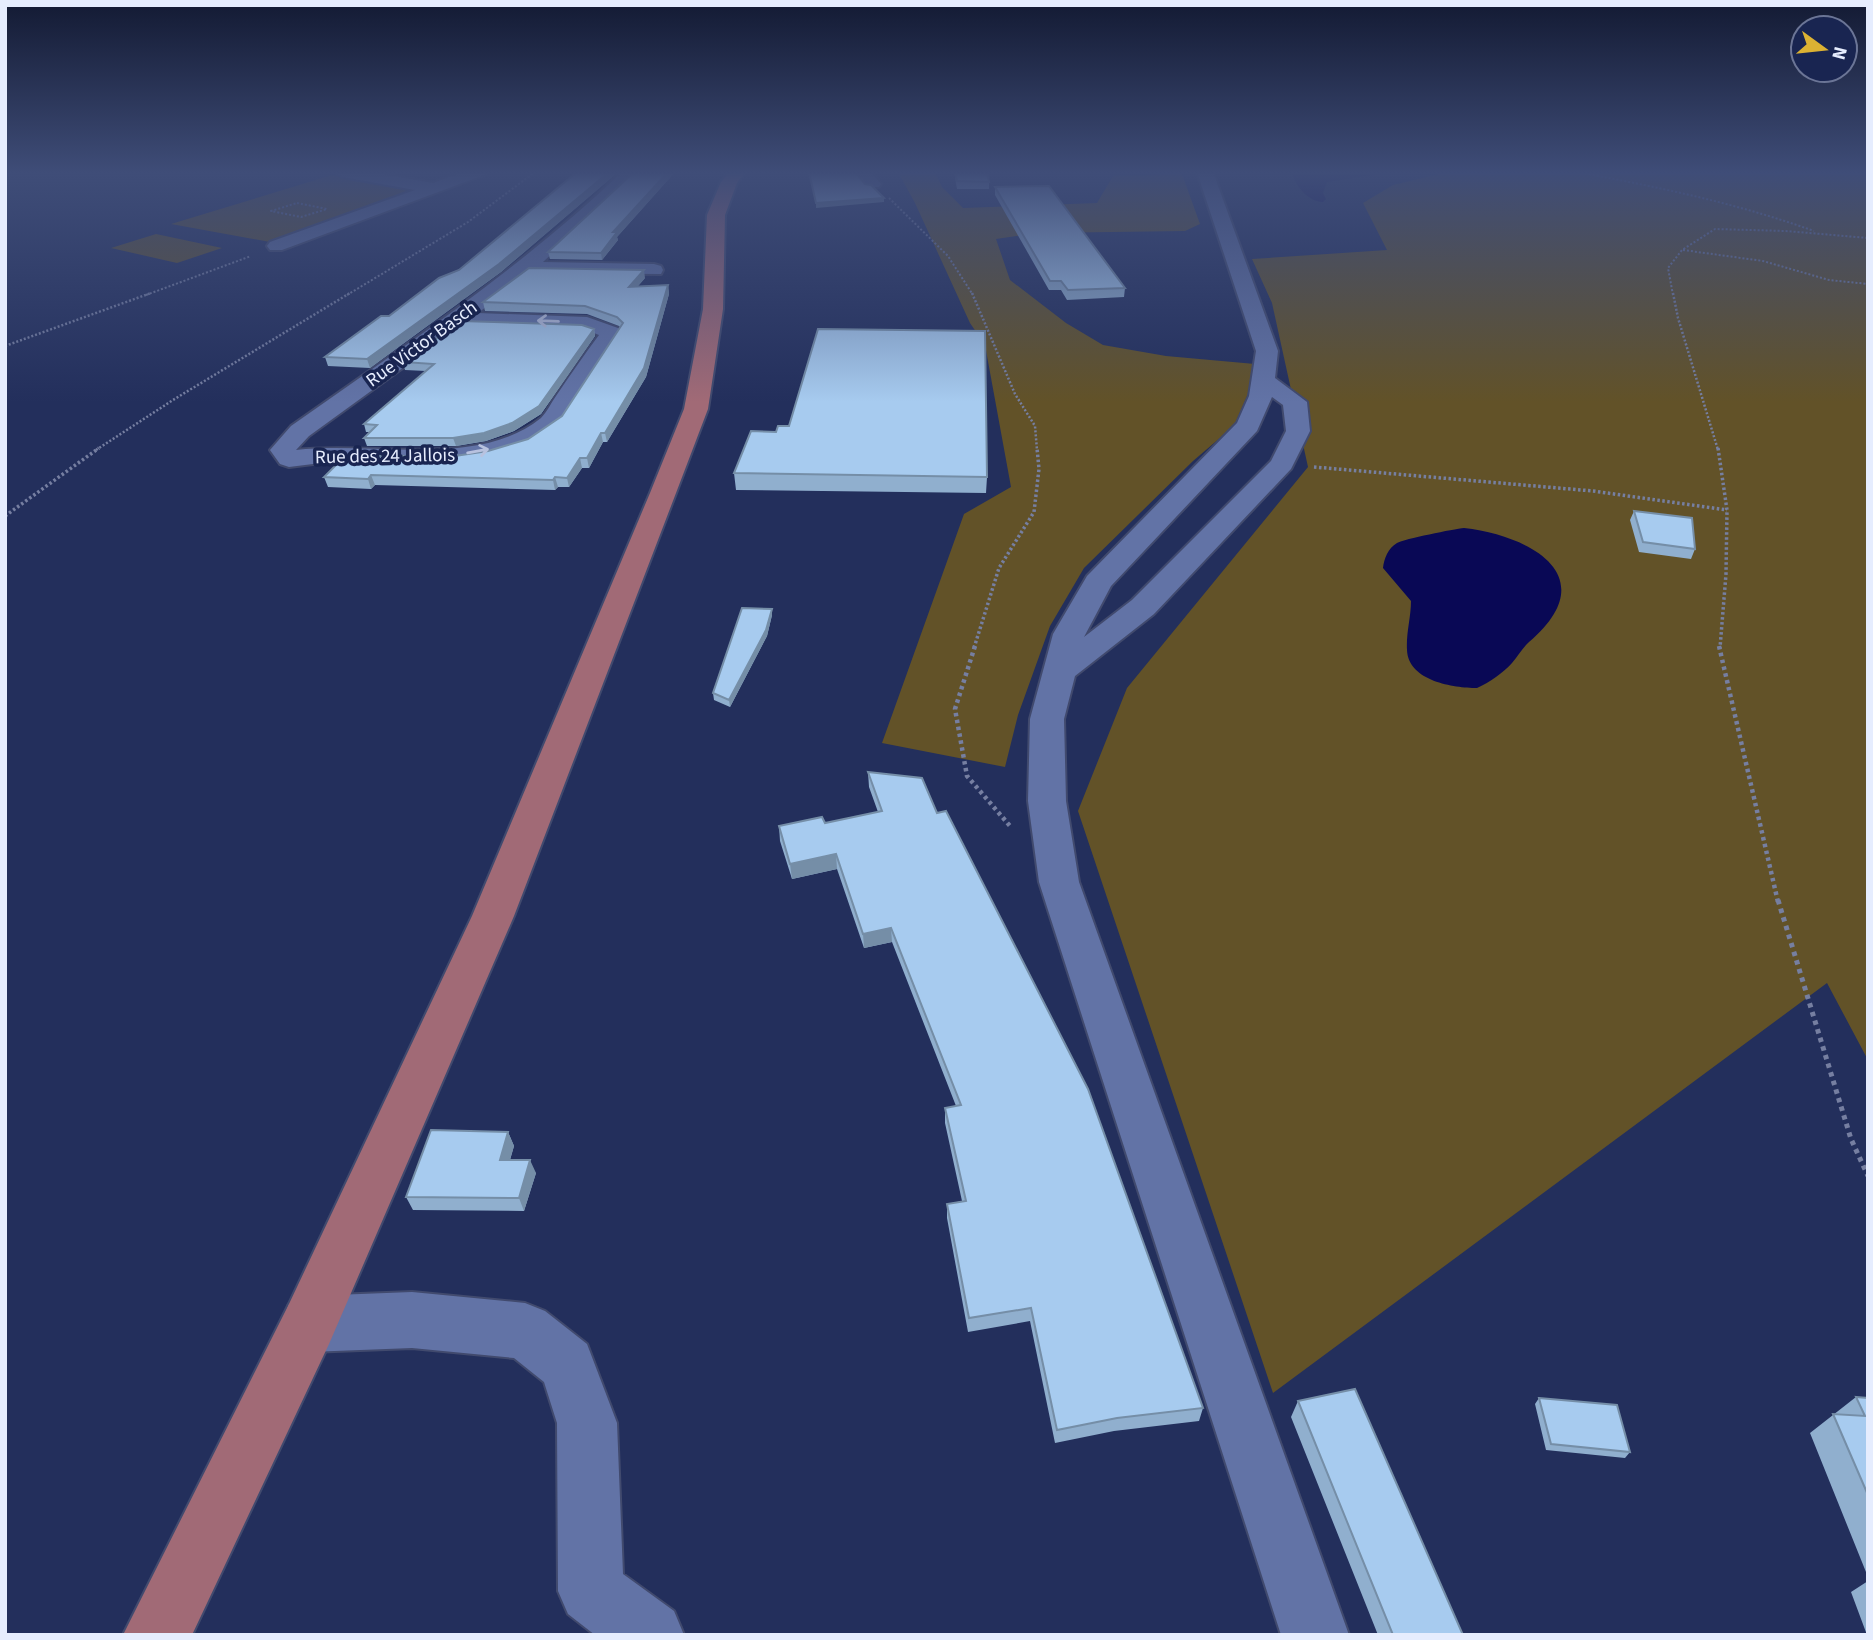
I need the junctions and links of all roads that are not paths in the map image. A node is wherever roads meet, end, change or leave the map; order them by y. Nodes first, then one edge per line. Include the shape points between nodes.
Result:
1 (547, 249) edge
2 (715, 249) edge
3 (1231, 249) edge
4 (526, 267) junction
5 (607, 269) junction
6 (654, 270) dead end
7 (588, 290) edge
8 (454, 319) junction
9 (1263, 380) junction
10 (289, 459) joint
11 (1059, 672) junction
12 (309, 1324) junction
13 (157, 1635) edge
14 (650, 1635) edge
15 (1315, 1635) edge

1 - 4 street, Rue Victor Basch
2 - 12 main road via 713,309 696,409 493,916
3 - 9 street via 1266,351
4 - 5 street
4 - 8 street, Rue Victor Basch
5 - 6 street
5 - 7 street
8 - 10 street, Rue Victor Basch via 300,431 284,450
10 -> 8 street, Rue des 24 Jallois via 341,453 441,456 527,438 550,423 611,332 596,317
9 - 11 street via 1248,426 1098,582 1069,634
9 - 11 street via 1296,401 1298,431 1282,464 1143,607
11 - 15 street via 1047,719 1047,801 1059,882
12 - 13 main road
12 - 14 street via 412,1320 525,1331 567,1364 587,1423 592,1591

